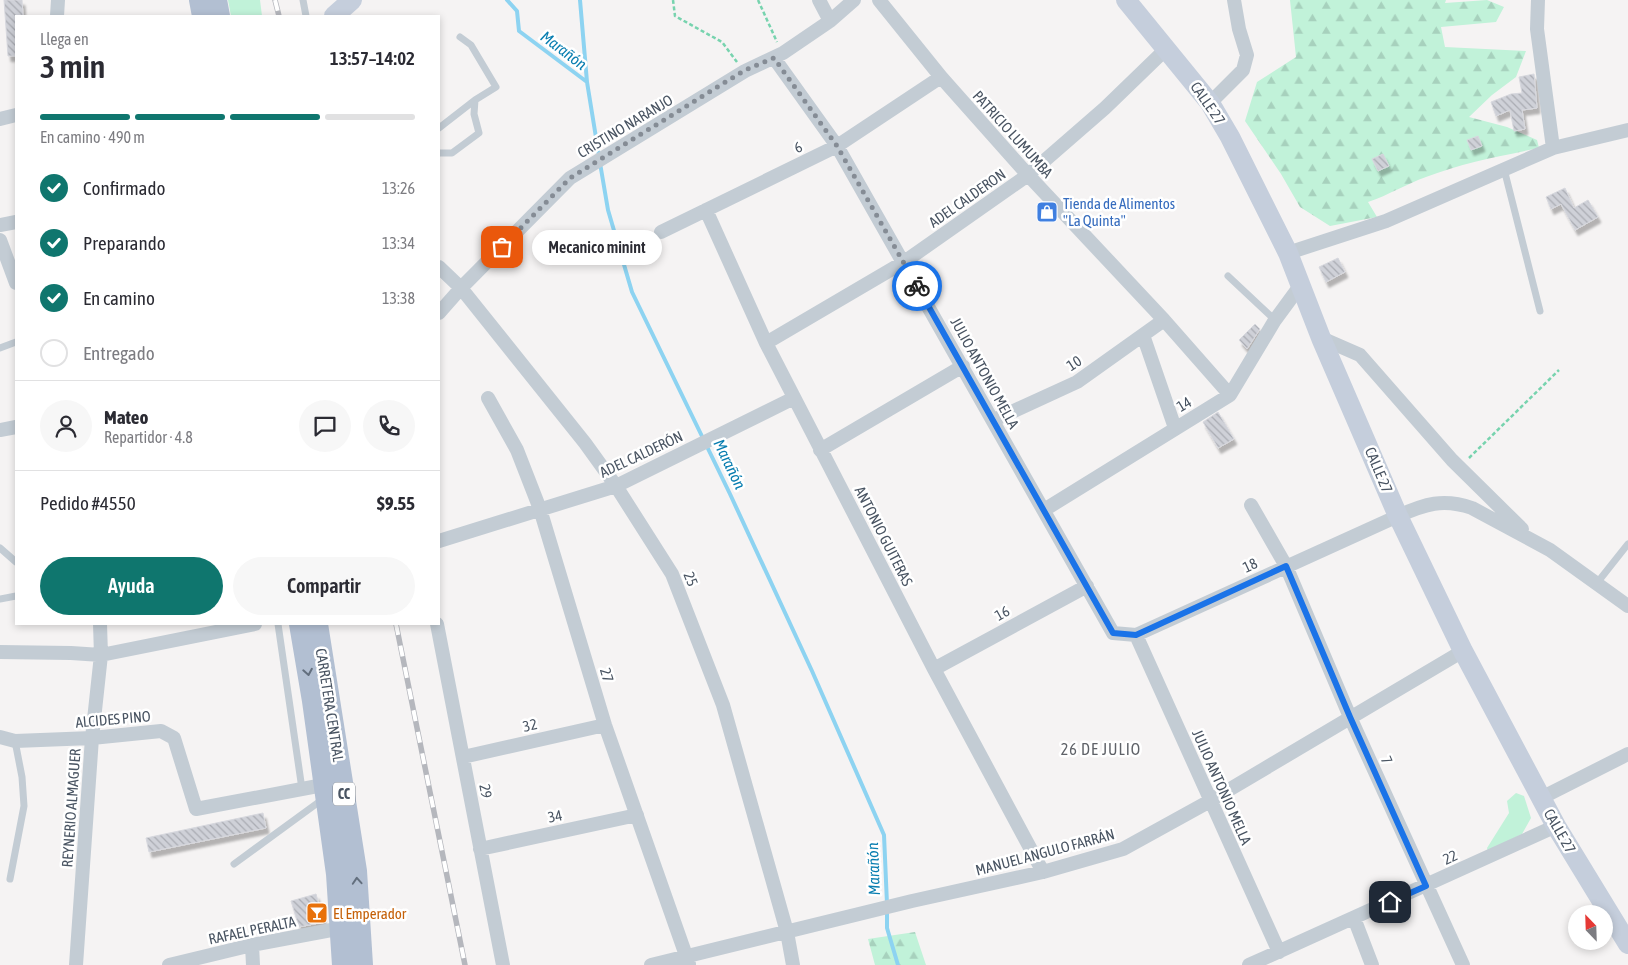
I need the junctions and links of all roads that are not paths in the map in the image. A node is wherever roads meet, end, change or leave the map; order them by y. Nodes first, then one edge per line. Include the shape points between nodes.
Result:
1 (58, 0) edge
2 (200, 0) edge
3 (216, 0) edge
4 (302, 0) edge
5 (352, 0) edge
6 (819, 0) edge
7 (854, 0) edge
8 (879, 0) edge
9 (1126, 0) edge
10 (1234, 0) edge
11 (1538, 0) edge
12 (57, 15) edge
13 (202, 15) edge
14 (219, 15) edge
15 (306, 15) edge
16 (335, 15) edge
17 (830, 21) junction
18 (460, 37) dead end
19 (1166, 49) junction
20 (779, 56) junction
21 (941, 76) junction
22 (475, 100) junction
23 (1210, 103) junction
24 (15, 115) edge
25 (0, 119) edge
26 (440, 127) edge
27 (1628, 130) edge
28 (837, 146) junction
29 (1552, 148) junction
30 (440, 153) edge
31 (1504, 169) junction
32 (1028, 175) junction
33 (706, 210) junction
34 (15, 222) edge
35 (0, 225) edge
36 (660, 232) dead end
37 (0, 240) edge
38 (1288, 253) junction
39 (904, 262) junction
40 (440, 268) edge
41 (1228, 276) dead end
42 (15, 280) edge
43 (1300, 286) junction
44 (461, 288) junction
45 (1540, 311) dead end
46 (440, 312) edge
47 (1164, 320) junction
48 (1275, 320) junction
49 (1143, 335) junction
50 (1321, 338) junction
51 (15, 342) edge
52 (766, 344) junction
53 (0, 348) edge
54 (963, 366) junction
55 (1230, 395) junction
56 (488, 398) dead end
57 (794, 398) junction
58 (994, 420) junction
59 (15, 426) edge
60 (1175, 428) junction
61 (0, 430) edge
62 (820, 450) junction
63 (616, 486) junction
64 (1251, 505) dead end
65 (540, 510) junction
66 (1044, 510) junction
67 (1398, 516) junction
68 (1533, 540) junction
69 (440, 541) edge
70 (1628, 544) edge
71 (0, 548) edge
72 (15, 561) edge
73 (1286, 566) junction
74 (1597, 582) junction
75 (1087, 586) junction
76 (15, 596) edge
77 (0, 598) edge
78 (1628, 606) edge
79 (100, 625) edge
80 (245, 625) edge
81 (278, 625) edge
82 (300, 625) edge
83 (317, 625) edge
84 (437, 625) edge
85 (197, 630) edge
86 (1113, 633) joint
87 (1136, 635) junction
88 (1463, 651) junction
89 (0, 652) edge
90 (101, 655) junction
91 (934, 669) junction
92 (1350, 717) junction
93 (605, 725) junction
94 (0, 737) edge
95 (92, 738) junction
96 (15, 741) junction
97 (1628, 754) edge
98 (463, 757) junction
99 (317, 790) junction
100 (1541, 798) junction
101 (1210, 801) junction
102 (636, 815) junction
103 (1556, 826) junction
104 (480, 849) junction
105 (234, 864) dead end
106 (1043, 872) junction
107 (10, 879) dead end
108 (1426, 886) junction
109 (1354, 918) junction
110 (342, 928) junction
111 (787, 932) junction
112 (1628, 944) edge
113 (252, 945) junction
114 (1279, 952) junction
115 (688, 961) edge
116 (76, 965) edge
117 (169, 965) edge
118 (253, 965) edge
119 (343, 965) edge
120 (362, 965) edge
121 (503, 965) edge
122 (651, 965) edge
123 (793, 965) edge
124 (1249, 965) edge
125 (1372, 965) edge
126 (1463, 965) edge

1 - 12 street
2 - 13 main road
3 - 14 main road
4 - 15 lane
5 - 16 main road
6 - 17 street
7 - 17 street, CRISTINO NARANJO
8 - 21 street, PATRICIO LUMUMBA
9 - 19 main road, CALLE 27
10 - 23 street via 1247,54 1243,70
11 - 29 street via 1537,29
17 - 20 street, CRISTINO NARANJO
18 - 22 lane via 471,45 496,87
19 - 23 main road, CALLE 27
19 - 32 street, ADEL CALDERON
20 - 28 street, JULIO ANTONIO MELLA
20 - 44 street, CRISTINO NARANJO via 745,70 570,178
21 - 28 street, 6
21 - 32 street, PATRICIO LUMUMBA
22 - 26 lane
22 - 30 lane via 474,114 479,133 452,153
23 - 38 main road, CALLE 27
24 - 25 street
27 - 29 street
28 - 33 street, 6
28 - 39 street, JULIO ANTONIO MELLA
29 - 31 street
31 - 38 street via 1386,221
31 - 45 lane
32 - 39 street, ADEL CALDERON
32 - 47 street, PATRICIO LUMUMBA
33 - 36 street, 6
33 - 52 street, ANTONIO GUITERAS
34 - 35 street
37 - 42 street
38 - 43 main road, CALLE 27
39 - 52 street, ADEL CALDERON
39 - 54 street, JULIO ANTONIO MELLA
40 - 44 street, 25
41 - 48 lane
43 - 48 street, 14
43 - 50 main road, CALLE 27
44 - 46 street, CRISTINO NARANJO
44 - 63 street, 25
47 - 49 street, 10
47 - 55 street, PATRICIO LUMUMBA
48 - 55 street, 14
49 - 58 street, 10 via 1077,382
49 - 60 street
50 - 67 main road, CALLE 27
50 - 68 street via 1360,355 1460,468
51 - 53 lane
52 - 57 street, ANTONIO GUITERAS
54 - 58 street, JULIO ANTONIO MELLA
54 - 62 street
55 - 60 street, 14
56 - 65 street, 27 via 517,450
57 - 62 street, ANTONIO GUITERAS
57 - 63 street, ADEL CALDERÓN
58 - 66 street, JULIO ANTONIO MELLA
59 - 61 street
60 - 66 street, 14
62 - 91 street, ANTONIO GUITERAS
63 - 65 street, ADEL CALDERÓN
63 - 111 street, 25 via 672,574 723,705
64 - 73 street, 7
65 - 69 street, ADEL CALDERÓN
65 - 93 street, 27
66 - 75 street, JULIO ANTONIO MELLA
67 - 68 street, 18 via 1438,502 1463,505
67 - 73 street, 18
67 - 88 main road, CALLE 27
68 - 74 street
70 - 74 lane
71 - 72 lane
73 - 87 street, 18
73 - 92 street, 7
74 - 78 street
75 - 86 street, JULIO ANTONIO MELLA
75 - 91 street, 16
76 - 77 lane
79 - 90 street, REYNERIO ALMAGUER
80 - 85 street
81 - 99 lane
82 -> 99 main road, CARRETERA CENTRAL / CC via 312,701
120 -> 83 main road, CARRETERA CENTRAL / CC via 356,871
84 - 98 street, 29
85 - 90 street
86 - 87 street, 18
87 - 101 street, JULIO ANTONIO MELLA
88 - 92 street, MANUEL ANGULO FARRÁN
88 - 100 main road, CALLE 27
89 - 90 street
90 - 95 street, REYNERIO ALMAGUER
91 - 106 street, ANTONIO GUITERAS
92 - 101 street, MANUEL ANGULO FARRÁN
92 - 108 street, 7
93 - 98 street, 32
93 - 102 street, 27
94 - 96 street, ALCIDES PINO
95 - 96 street, ALCIDES PINO
95 - 99 street, ALCIDES PINO via 161,731 174,738 196,808
95 - 116 street, REYNERIO ALMAGUER
96 - 107 lane via 24,806
97 - 100 street
98 - 104 street, 29
99 - 105 lane
99 - 110 main road, CARRETERA CENTRAL / CC via 337,874
100 - 103 main road, CALLE 27
101 - 106 street, MANUEL ANGULO FARRÁN via 1122,849
101 - 114 street, JULIO ANTONIO MELLA
102 - 104 street, 34
102 - 115 street, 27
103 - 108 street, 22
103 - 112 main road, CALLE 27
104 - 121 street, 29
106 - 111 street, MANUEL ANGULO FARRÁN
108 - 109 street, 22
108 - 126 street, 7
109 - 114 street, 22
109 - 125 street
110 - 113 street, RAFAEL PERALTA
110 - 119 main road, CARRETERA CENTRAL / CC
111 - 115 street, MANUEL ANGULO FARRÁN
111 - 123 street, 25
113 - 117 street, RAFAEL PERALTA
113 - 118 street
114 - 124 street, 22
115 - 122 street, MANUEL ANGULO FARRÁN

